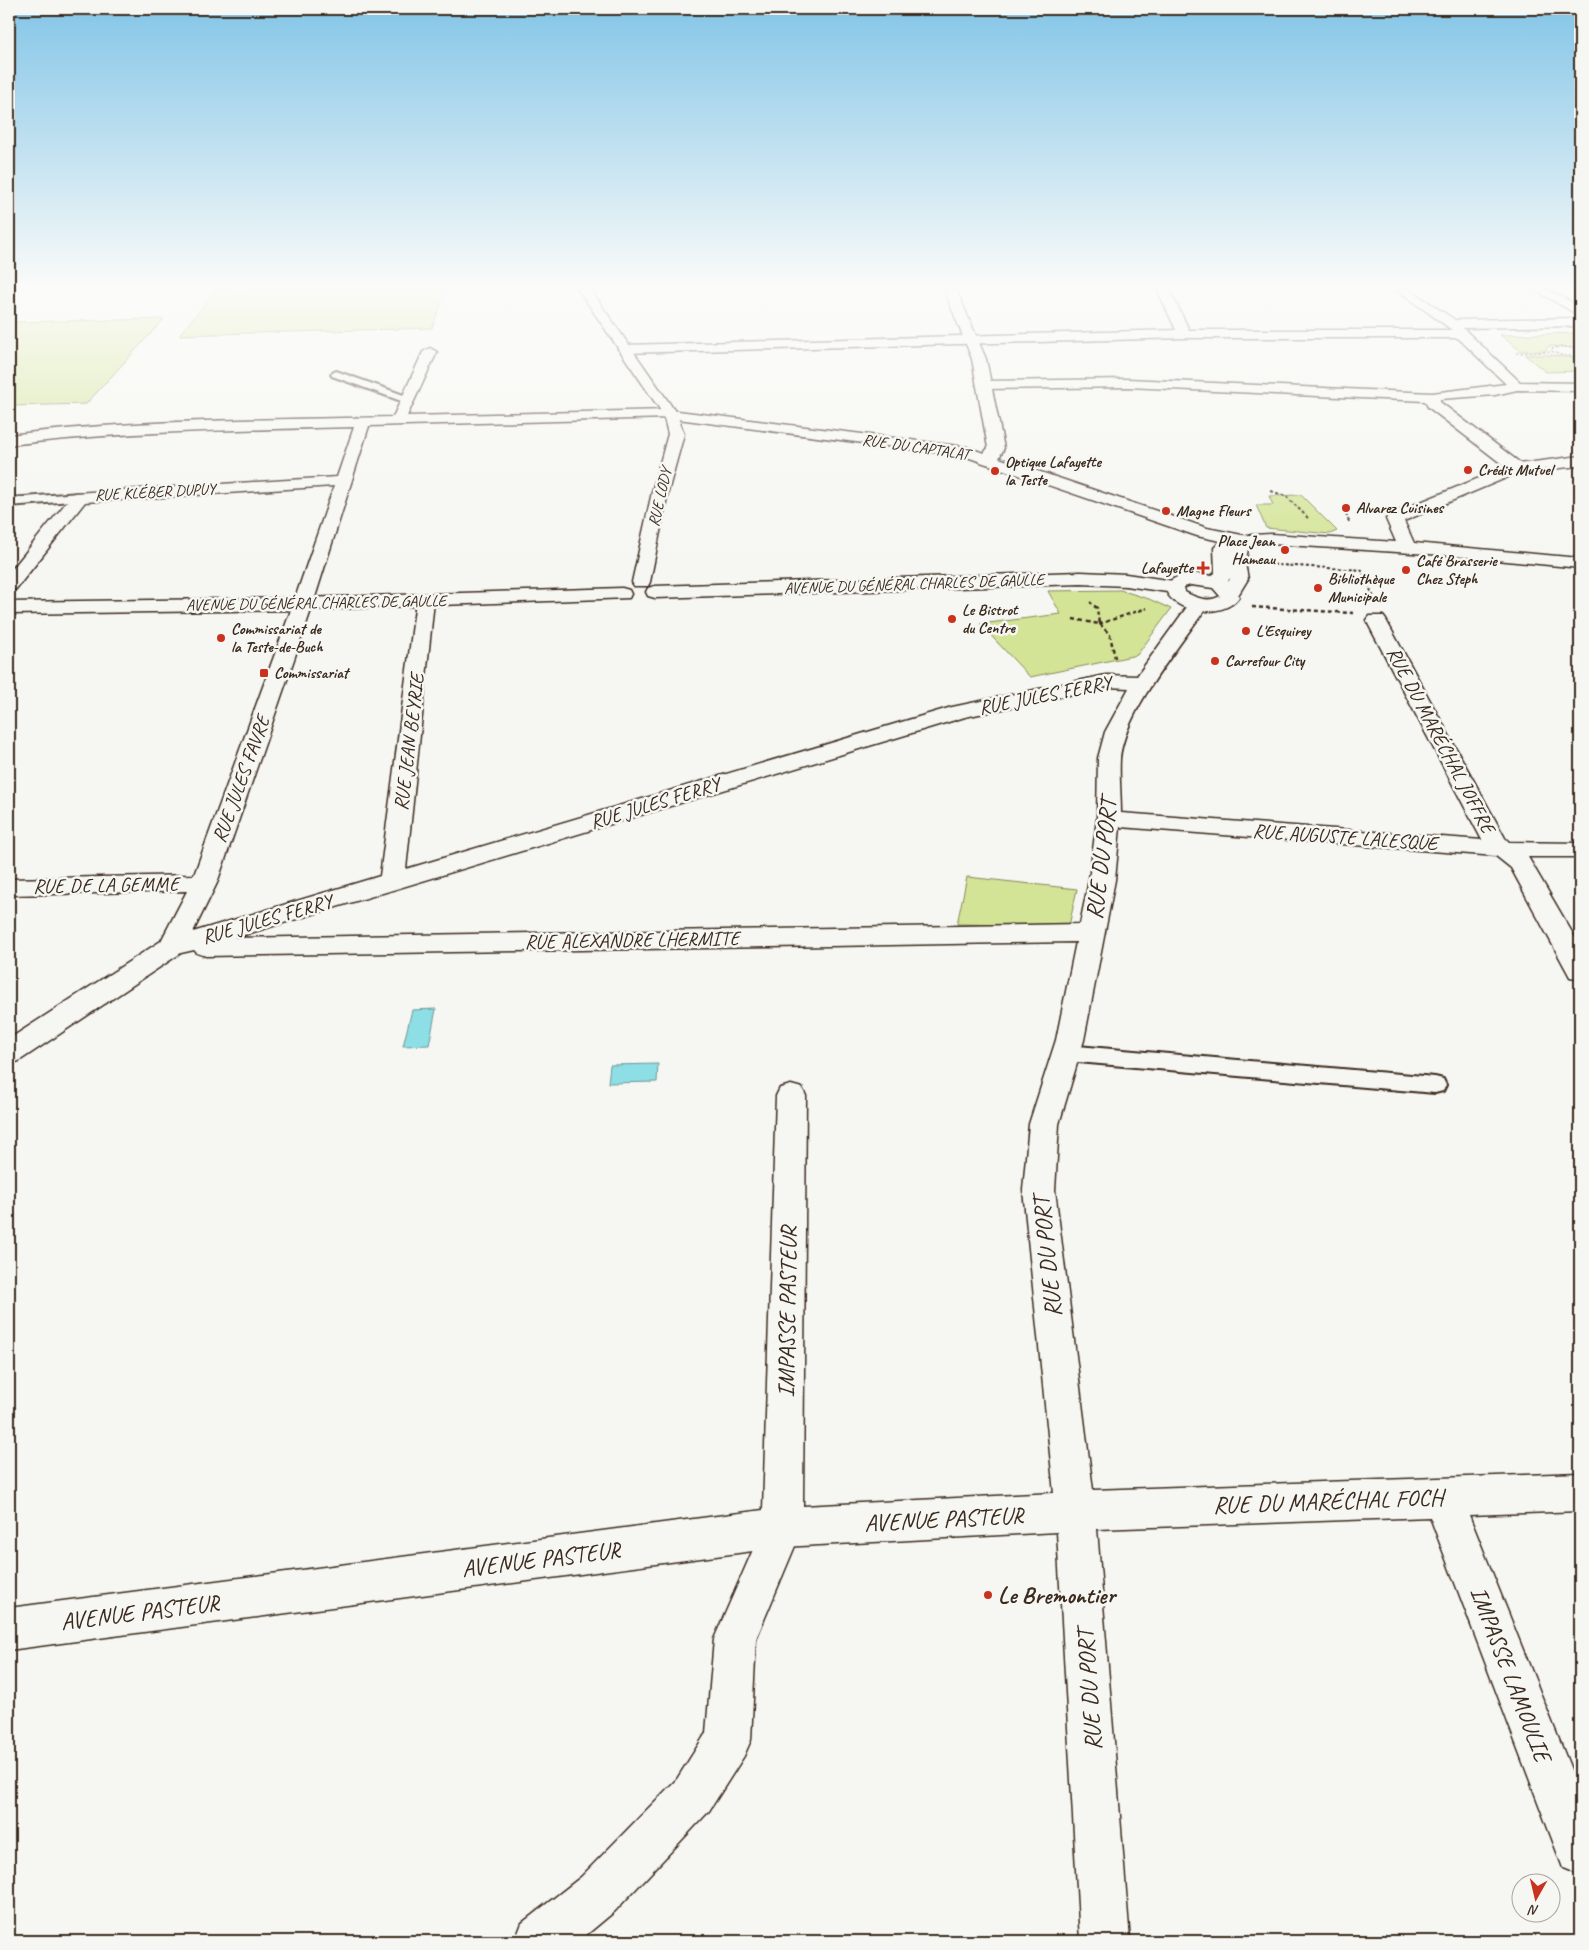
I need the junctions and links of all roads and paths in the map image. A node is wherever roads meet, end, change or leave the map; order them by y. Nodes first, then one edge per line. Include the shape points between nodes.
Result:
1 (353, 380) edge
2 (417, 380) edge
3 (646, 380) edge
4 (982, 380) edge
5 (1510, 380) edge
6 (983, 386) junction
7 (1516, 386) junction
8 (1580, 387) edge
9 (1432, 397) junction
10 (408, 400) junction
11 (670, 414) junction
12 (398, 421) junction
13 (363, 422) junction
14 (9, 440) edge
15 (987, 459) junction
16 (1580, 461) edge
17 (1517, 468) junction
18 (344, 481) junction
19 (80, 497) junction
20 (9, 502) edge
21 (1241, 540) junction
22 (1408, 548) junction
23 (1358, 563) dead end
24 (1580, 563) edge
25 (1253, 564) dead end
26 (1362, 570) junction
27 (1215, 582) junction
28 (9, 585) edge
29 (1174, 586) junction
30 (648, 587) junction
31 (1230, 593) junction
32 (1089, 599) dead end
33 (425, 601) junction
34 (303, 604) junction
35 (9, 608) edge
36 (1251, 608) dead end
37 (1194, 612) junction
38 (1376, 617) junction
39 (1073, 619) dead end
40 (1099, 624) junction
41 (1133, 681) junction
42 (1109, 819) junction
43 (1507, 849) junction
44 (1580, 850) edge
45 (392, 882) junction
46 (204, 883) junction
47 (9, 887) edge
48 (1092, 933) junction
49 (172, 947) junction
50 (1580, 970) edge
51 (1066, 1053) junction
52 (12, 1054) edge
53 (1435, 1085) dead end
54 (791, 1096) dead end
55 (1580, 1492) edge
56 (1442, 1497) junction
57 (1076, 1510) junction
58 (783, 1527) junction
59 (9, 1629) edge
60 (1580, 1852) edge
61 (540, 1941) edge
62 (1105, 1941) edge

1 - 10 lane
2 - 10 street
3 - 11 street
4 - 6 street
5 - 7 street
6 - 9 street via 1128,383
6 - 15 street via 996,448 995,454
7 - 8 street
7 - 9 street via 1505,390 1445,393
9 - 17 street via 1433,404
10 - 12 street
11 - 12 street, RUE DU CAPTALAT
11 - 15 street, RUE DU CAPTALAT via 966,452
11 - 30 street, RUE LODY via 676,434 660,492
12 - 13 street, RUE DU CAPTALAT
13 - 14 street, RUE DU CAPTALAT via 212,426
13 - 18 street, RUE JULES FAVRE
15 - 21 street, RUE DU CAPTALAT via 1203,532
16 - 17 street
17 - 22 street via 1395,519
18 - 19 street, RUE KLÉBER DUPUY
18 - 34 street, RUE JULES FAVRE
19 - 20 lane
19 - 28 street, RUE KLÉBER DUPUY
21 - 22 street
21 - 27 street via 1223,548 1224,574
21 - 31 street via 1236,563 1239,579
22 - 24 street
23 - 26 path
25 - 26 path
26 - 38 path via 1375,599
27 - 29 street via 1189,579
27 - 31 street
29 - 30 street, AVENUE DU GÉNÉRAL CHARLES DE GAULLE via 1081,578
29 - 37 street via 1176,595
30 - 33 street, AVENUE DU GÉNÉRAL CHARLES DE GAULLE via 624,586 622,594
31 - 37 street via 1223,603
32 - 40 path via 1099,613
33 - 34 street, AVENUE DU GÉNÉRAL CHARLES DE GAULLE
33 - 45 street, RUE JEAN BEYRIE
34 - 35 street, AVENUE DU GÉNÉRAL CHARLES DE GAULLE
34 - 46 street, RUE JULES FAVRE
36 - 38 path
37 - 40 path via 1151,607
37 - 41 street, RUE DU PORT
38 - 43 street, RUE DU MARÉCHAL JOFFRE via 1495,842
39 - 40 path
40 - 41 path via 1110,634 1110,643
41 - 42 street, RUE DU PORT via 1109,758
41 - 45 street, RUE JULES FERRY via 1106,681 960,712
42 - 43 street, RUE AUGUSTE LALESQUE
42 - 48 street, RUE DU PORT
43 - 44 street, RUE AUGUSTE LALESQUE
43 - 50 street, RUE DU MARÉCHAL JOFFRE via 1521,864
45 - 49 street, RUE JULES FERRY
46 - 47 street, RUE DE LA GEMME
46 - 49 street, RUE JULES FAVRE
48 - 49 street, RUE ALEXANDRE LHERMITE
48 - 51 street, RUE DU PORT
49 - 52 street
51 - 53 lane
51 - 57 street, RUE DU PORT via 1044,1124 1039,1190
54 - 58 street, IMPASSE PASTEUR
55 - 56 street, RUE DU MARÉCHAL FOCH
56 - 57 street, RUE DU MARÉCHAL FOCH
56 - 60 street, IMPASSE LAMOULIE
57 - 58 street, AVENUE PASTEUR
57 - 62 street, RUE DU PORT
58 - 59 street, AVENUE PASTEUR
58 - 61 street via 735,1639 728,1740 693,1795 598,1894

